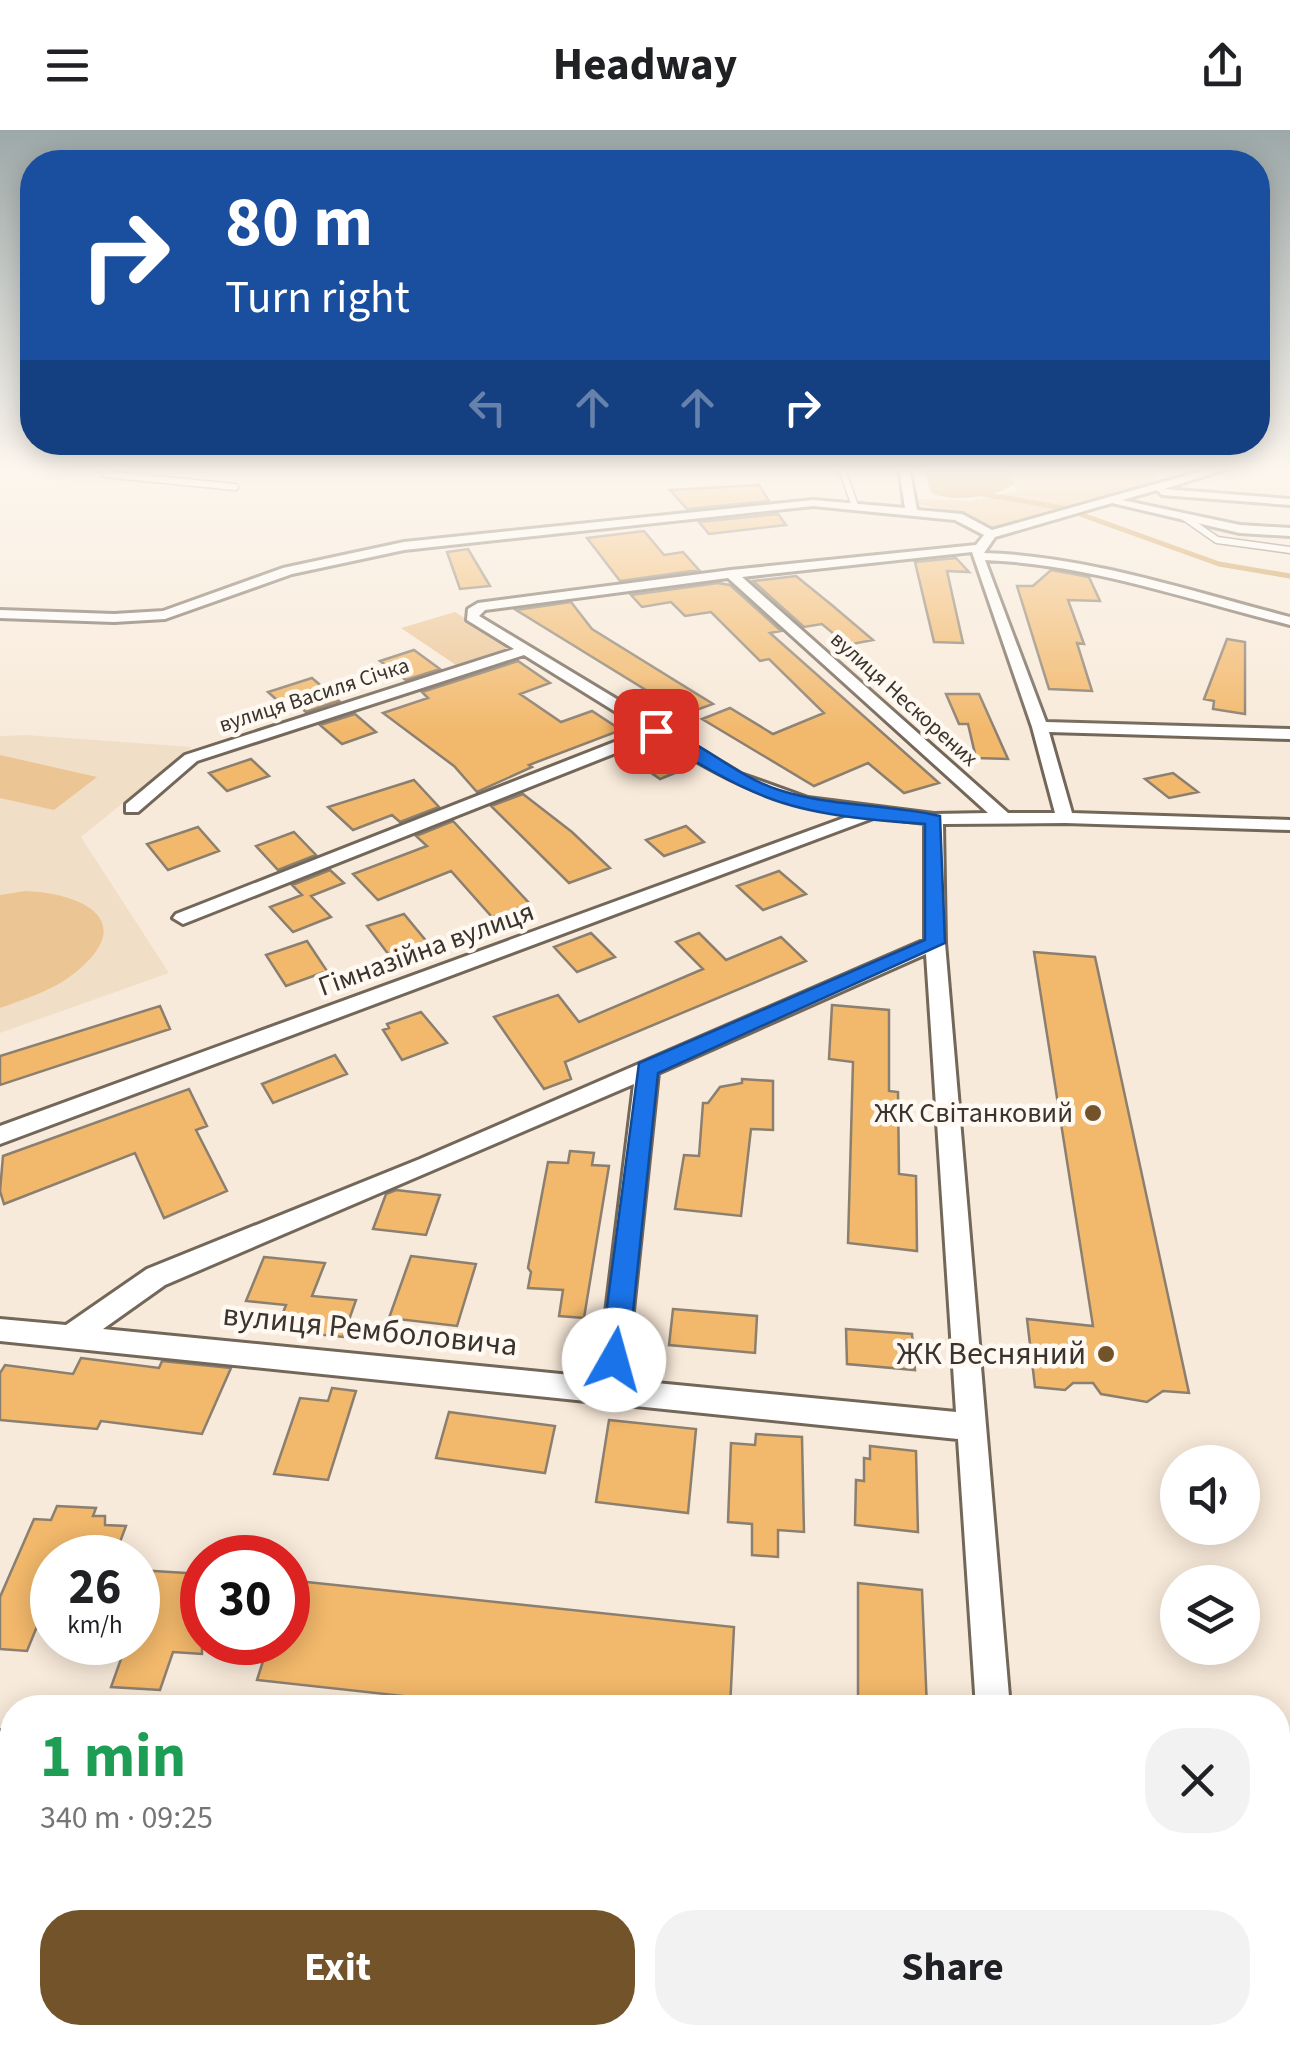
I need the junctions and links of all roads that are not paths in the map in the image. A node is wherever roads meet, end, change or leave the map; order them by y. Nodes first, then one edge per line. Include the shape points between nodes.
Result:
1 (356, 556) edge
2 (929, 556) edge
3 (980, 556) edge
4 (1016, 556) edge
5 (731, 574) junction
6 (0, 614) edge
7 (1290, 621) edge
8 (525, 650) junction
9 (1040, 727) junction
10 (656, 731) junction
11 (1290, 734) edge
12 (132, 808) dead end
13 (870, 814) junction
14 (1002, 817) junction
15 (1064, 818) junction
16 (934, 820) junction
17 (1290, 825) edge
18 (183, 918) dead end
19 (935, 943) junction
20 (647, 1068) junction
21 (0, 1135) edge
22 (0, 1330) edge
23 (73, 1335) junction
24 (638, 1394) junction
25 (971, 1428) junction
26 (992, 1695) edge

1 - 6 street via 288,571 165,614
2 - 5 street
3 - 9 street
4 - 7 street
5 - 8 street via 474,608 472,617
5 - 14 street, вулиця Нескорених
8 - 10 street
8 - 12 street, вулиця Василя Січка via 191,758
9 - 11 street
9 - 15 street
10 - 13 street via 776,795
10 - 18 street
13 - 16 street
13 - 21 street, Гімназійна вулиця
14 - 15 street
14 - 16 street
15 - 17 street
16 - 19 street
19 - 20 street
19 - 25 street
20 - 23 street via 156,1276
20 - 24 street via 614,1360
22 - 23 street, вулиця Ремболовича
23 - 24 street, вулиця Ремболовича
24 - 25 street, вулиця Ремболовича
25 - 26 street

